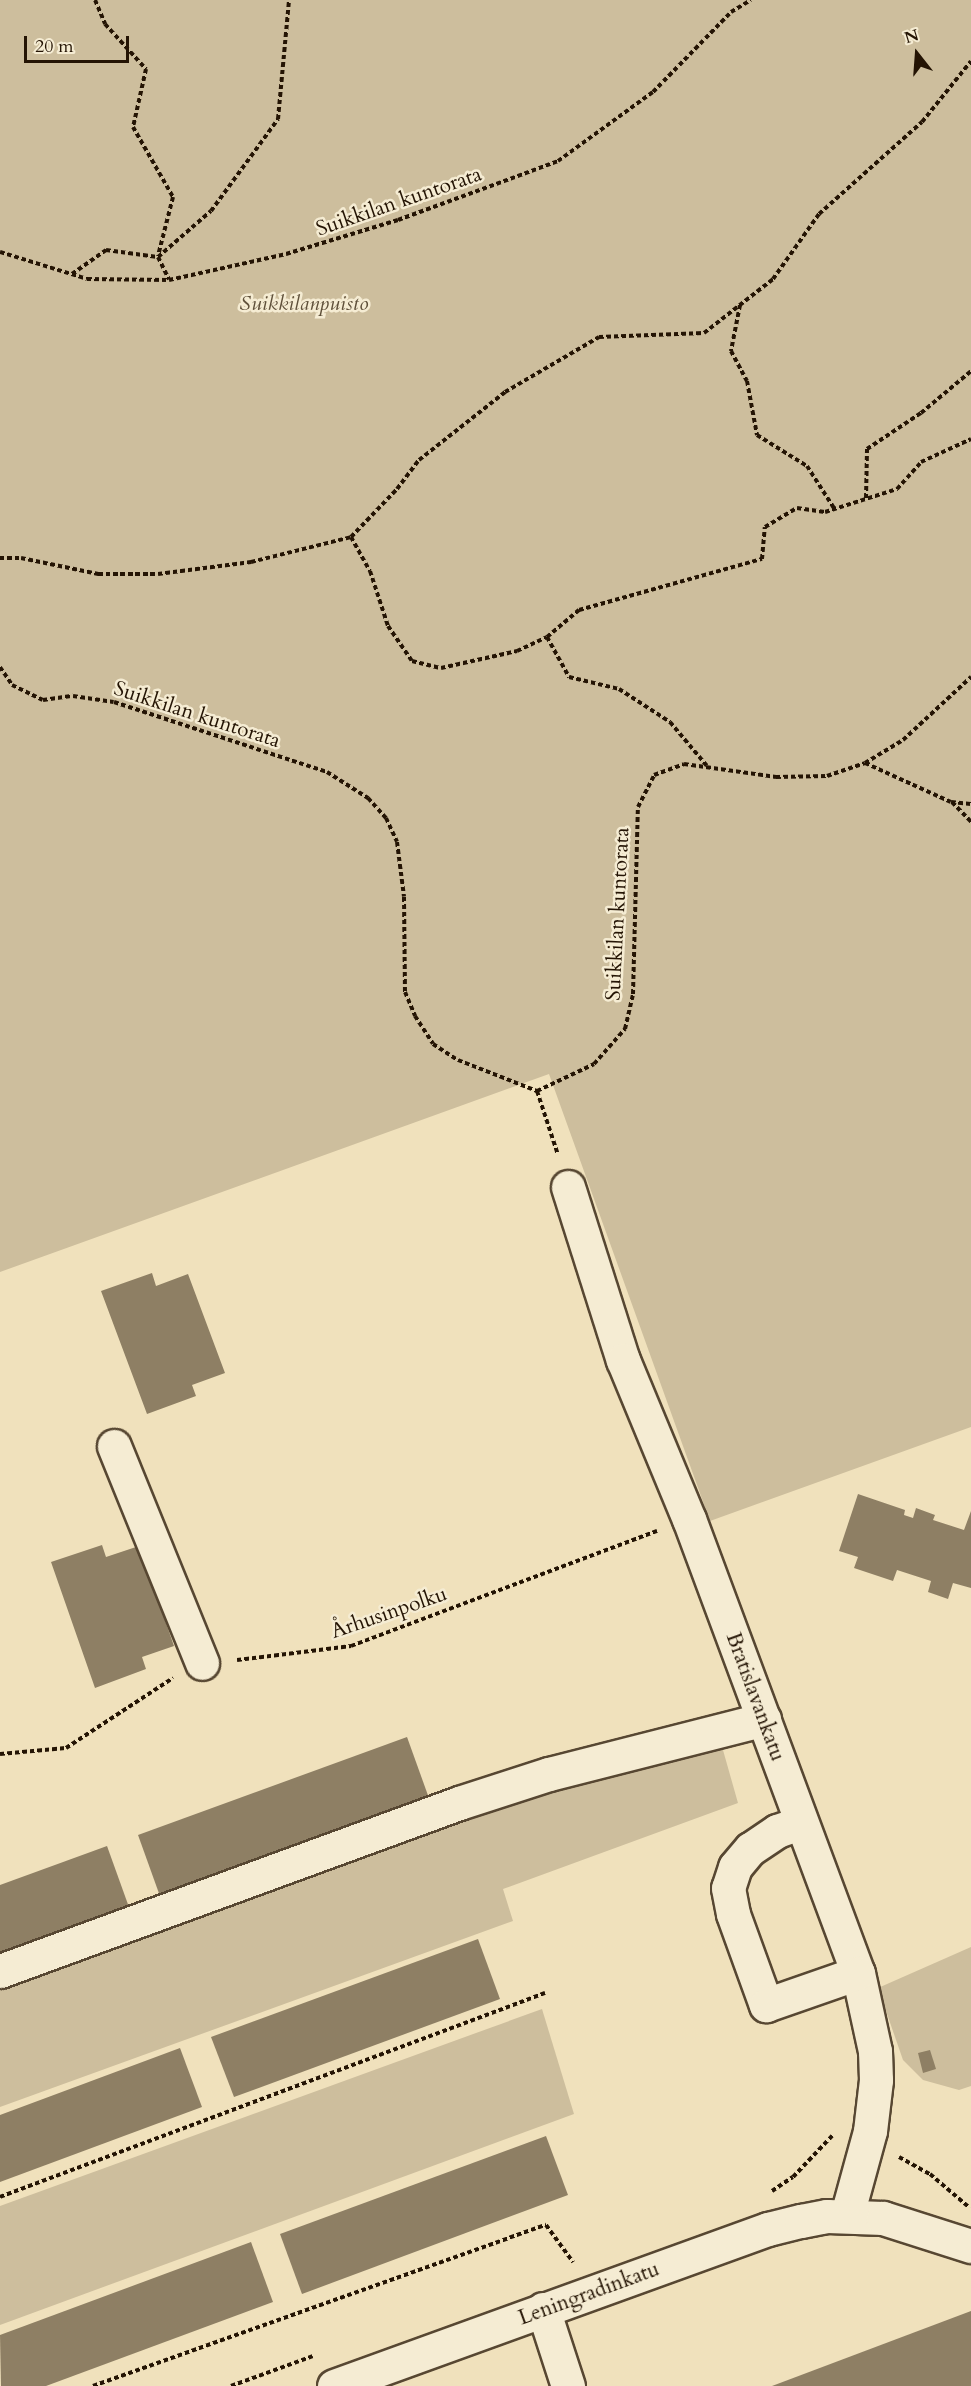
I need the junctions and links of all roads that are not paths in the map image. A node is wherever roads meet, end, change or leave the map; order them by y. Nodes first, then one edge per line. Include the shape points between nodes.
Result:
1 (568, 1187) road end
2 (114, 1446) dead end
3 (202, 1664) road end
4 (764, 1719) junction
5 (800, 1823) junction
6 (0, 1971) edge
7 (858, 1973) junction
8 (847, 2215) junction
9 (971, 2246) edge
10 (543, 2309) junction
11 (334, 2386) edge
12 (568, 2386) edge

1 - 4 street, Bratislavankatu via 623,1360 690,1519
2 - 3 street
4 - 5 street, Bratislavankatu
4 - 6 street via 549,1774 459,1803
5 - 7 street, Bratislavankatu
5 - 7 street via 777,1831 750,1849 735,1867 728,1888 733,1914 766,2005
7 - 8 street, Bratislavankatu via 870,2021 876,2080 870,2131
8 - 9 street, Leningradinkatu via 901,2222
8 - 10 street, Leningradinkatu via 768,2229
10 - 11 street, Leningradinkatu
10 - 12 street

